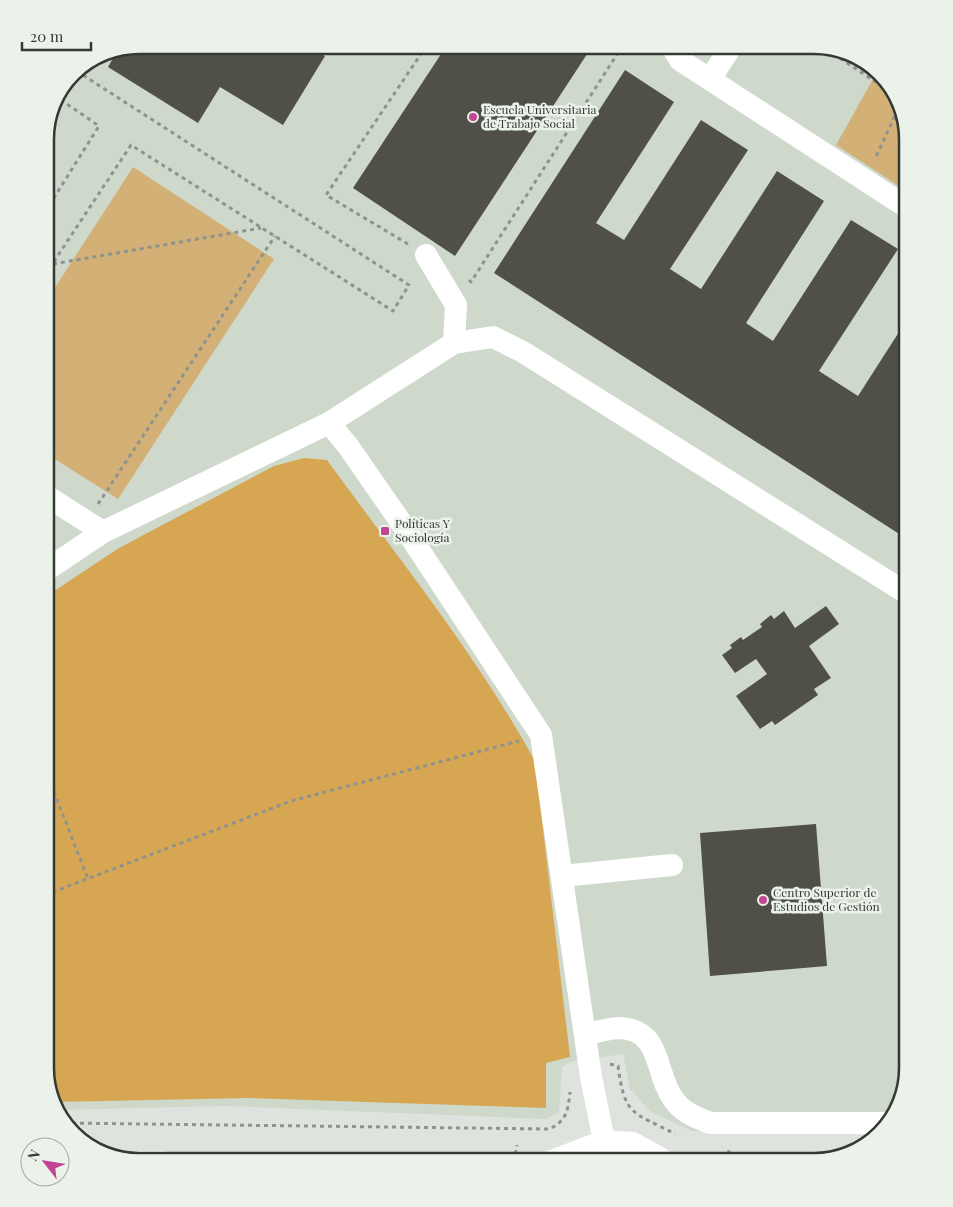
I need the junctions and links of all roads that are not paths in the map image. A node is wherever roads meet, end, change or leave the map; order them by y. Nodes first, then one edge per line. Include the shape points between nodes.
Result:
1 (676, 54) edge
2 (726, 54) edge
3 (710, 79) junction
4 (899, 202) edge
5 (426, 255) road end
6 (454, 343) junction
7 (329, 423) junction
8 (54, 501) edge
9 (95, 527) junction
10 (54, 563) edge
11 (899, 588) edge
12 (672, 865) dead end
13 (562, 876) junction
14 (586, 1034) junction
15 (879, 1123) edge
16 (604, 1141) junction
17 (578, 1153) edge
18 (651, 1153) edge

1 - 3 street via 680,60
2 - 3 street
3 - 4 street
5 - 6 street via 456,305
6 - 7 street
6 - 11 street via 493,337 522,352
7 - 9 street
7 - 13 street via 400,521 541,735
8 - 9 street
9 - 10 street
12 - 13 street
13 - 14 street
14 - 15 street via 620,1028 641,1033 655,1048 660,1074 674,1100 687,1114 710,1123
14 - 16 street
16 - 17 street
16 - 18 street via 633,1143

